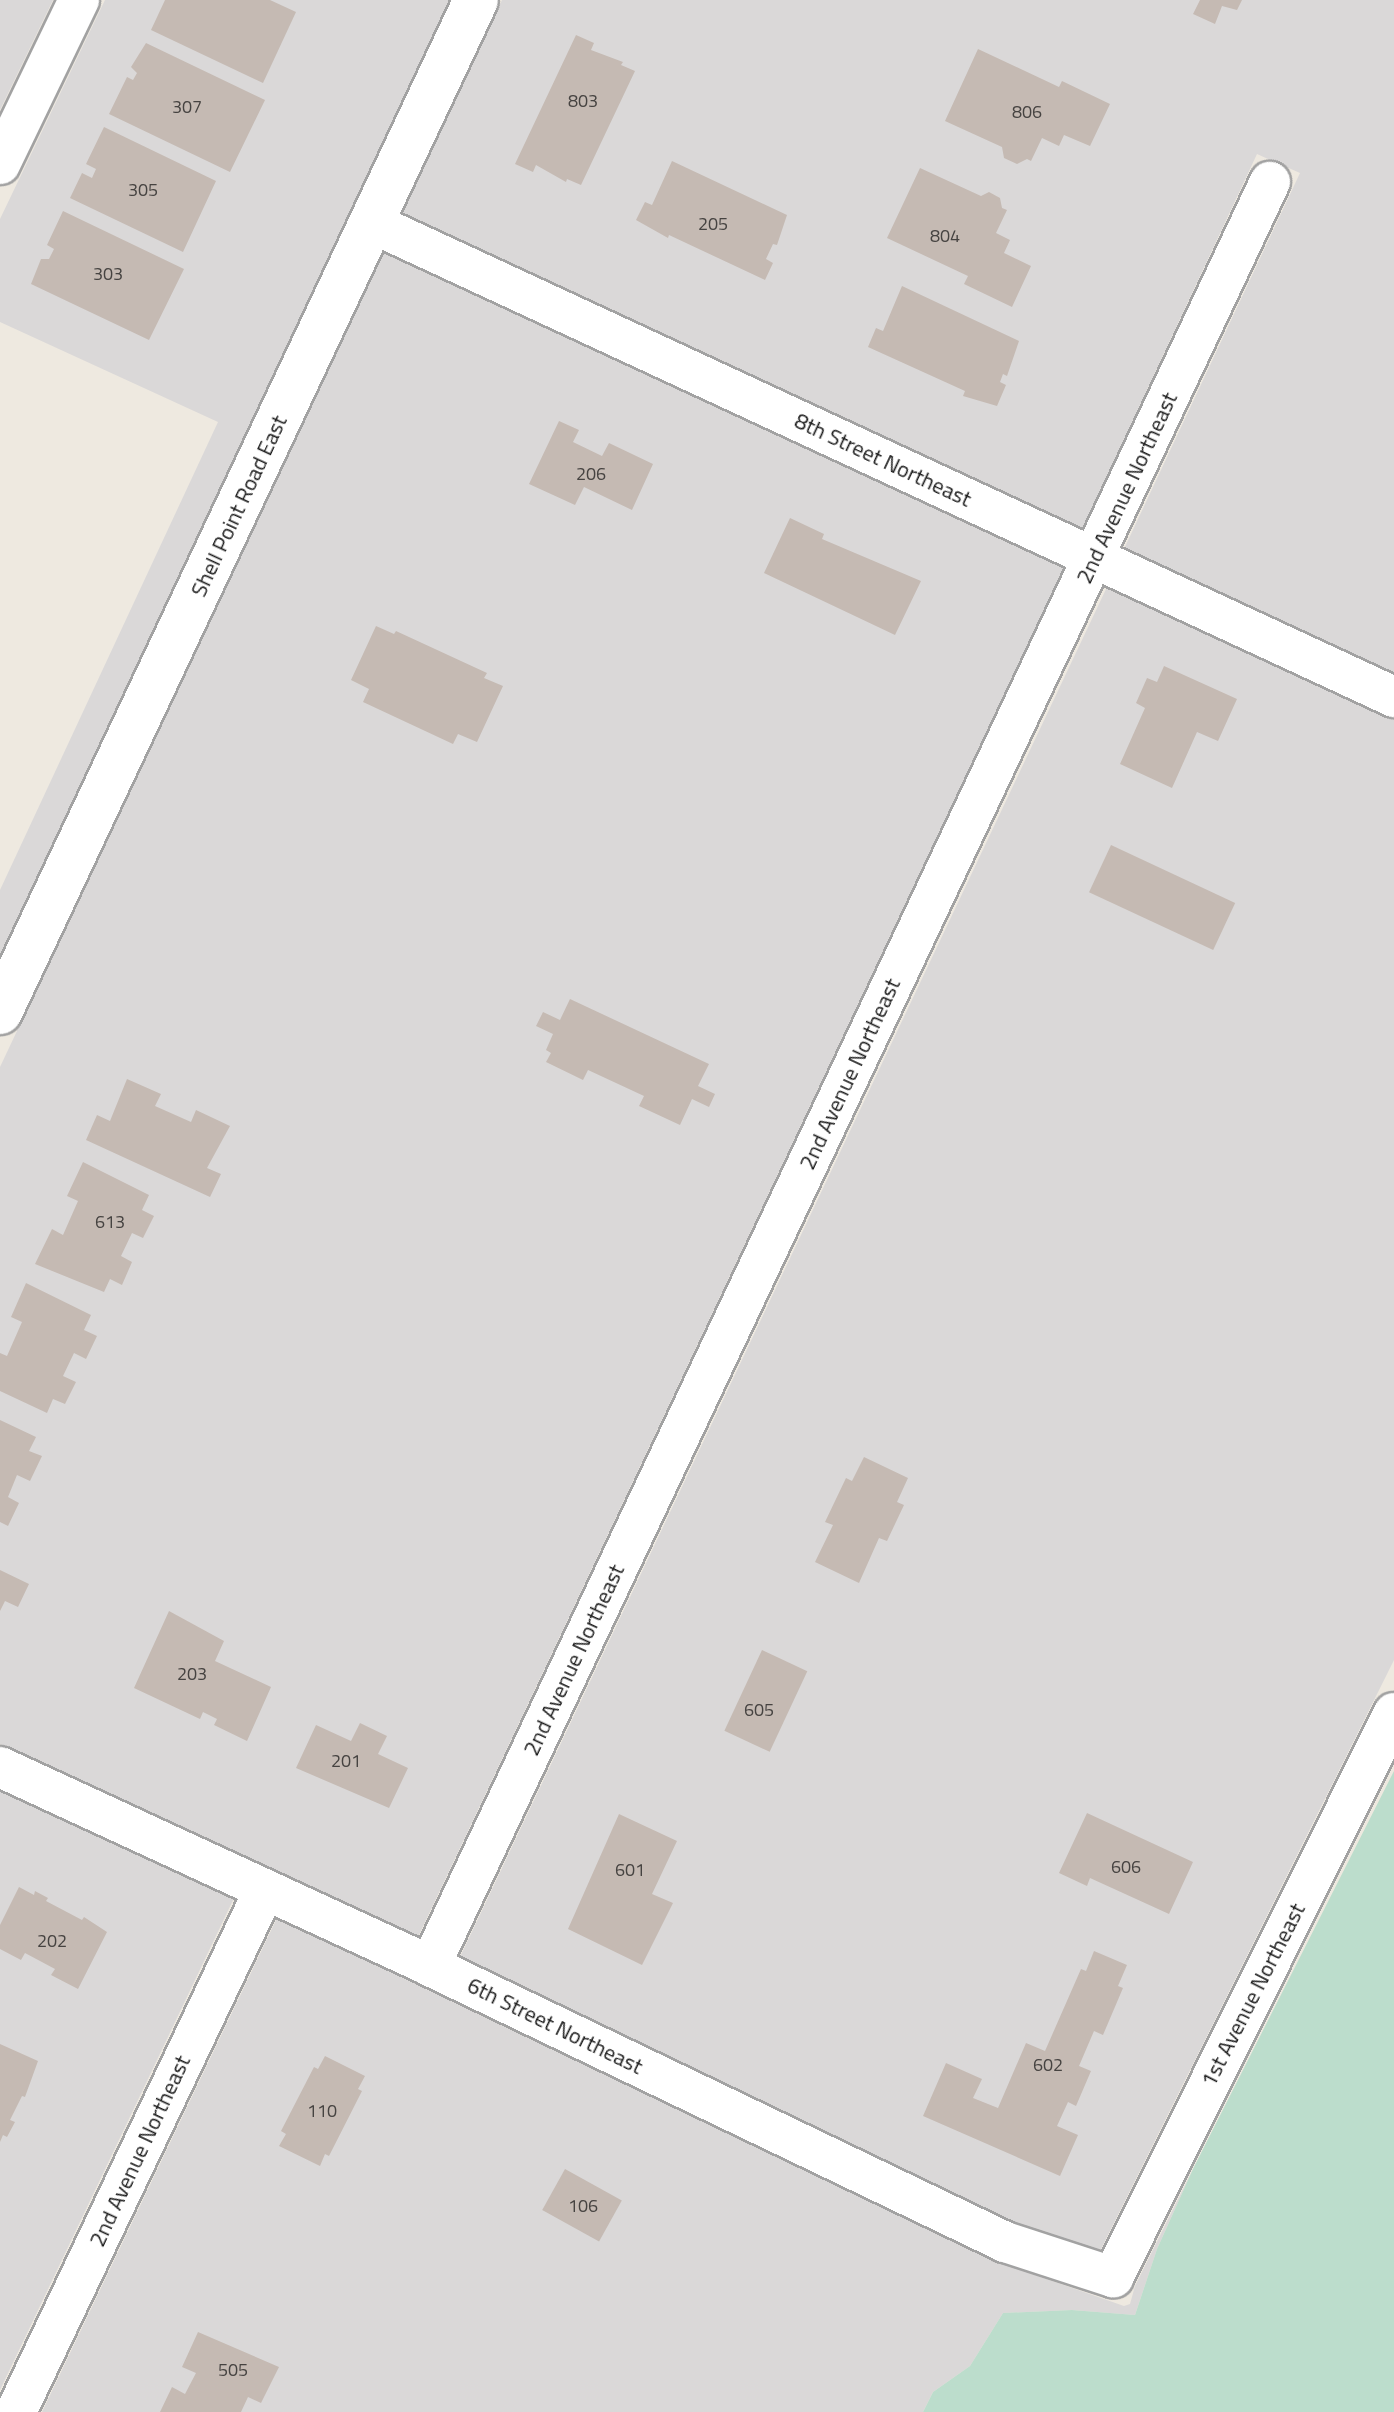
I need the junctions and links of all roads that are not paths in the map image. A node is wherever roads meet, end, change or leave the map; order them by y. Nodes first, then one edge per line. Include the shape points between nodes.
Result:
1 (79, 0) edge
2 (476, 0) edge
3 (0, 164) edge
4 (1270, 182) dead end
5 (372, 223) junction
6 (1094, 558) junction
7 (1394, 697) edge
8 (0, 1012) edge
9 (1394, 1713) edge
10 (0, 1767) edge
11 (265, 1889) junction
12 (430, 1966) junction
13 (1113, 2277) joint
14 (16, 2412) edge

1 - 3 street
2 - 5 street, Shell Point Road East
4 - 6 street, 2nd Avenue Northeast
5 - 6 street, 8th Street Northeast
5 - 8 street, Shell Point Road East
6 - 7 street, 8th Street Northeast
6 - 12 street, 2nd Avenue Northeast
9 - 13 street, 1st Avenue Northeast
10 - 11 street, 6th Street Northeast
11 - 12 street, 6th Street Northeast
11 - 14 street, 2nd Avenue Northeast
12 - 13 street, 6th Street Northeast via 1005,2242

